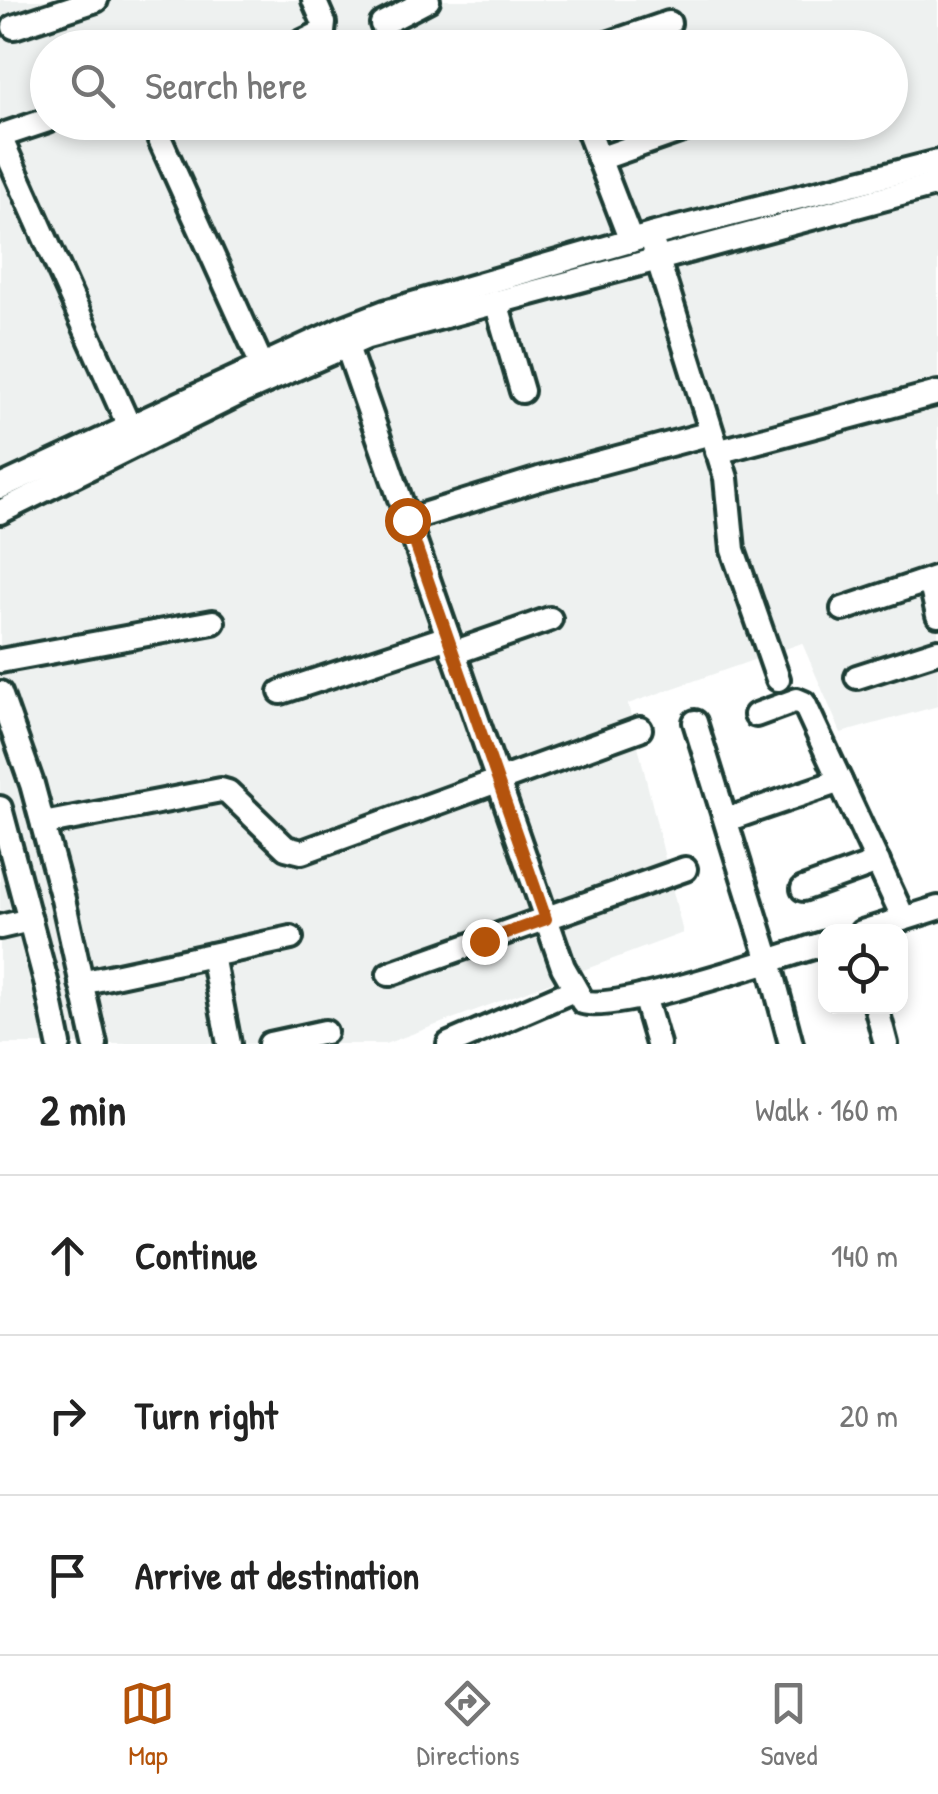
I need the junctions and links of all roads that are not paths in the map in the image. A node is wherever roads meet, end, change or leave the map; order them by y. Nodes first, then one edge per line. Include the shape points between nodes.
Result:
1 (96, 0) edge
2 (314, 0) edge
3 (428, 0) edge
4 (669, 22) dead end
5 (382, 24) dead end
6 (14, 27) dead end
7 (324, 30) edge
8 (647, 30) edge
9 (30, 126) edge
10 (0, 136) edge
11 (160, 140) edge
12 (592, 140) edge
13 (653, 140) edge
14 (599, 159) junction
15 (938, 162) edge
16 (938, 184) edge
17 (641, 238) junction
18 (658, 258) junction
19 (496, 302) junction
20 (344, 337) junction
21 (262, 365) junction
22 (522, 391) dead end
23 (938, 392) edge
24 (129, 426) junction
25 (714, 443) junction
26 (0, 487) edge
27 (0, 512) edge
28 (407, 520) junction
29 (934, 578) edge
30 (842, 609) dead end
31 (938, 614) edge
32 (550, 619) dead end
33 (213, 622) dead end
34 (450, 645) junction
35 (938, 651) edge
36 (0, 661) edge
37 (857, 678) dead end
38 (778, 679) dead end
39 (281, 692) dead end
40 (0, 693) edge
41 (756, 715) dead end
42 (695, 722) dead end
43 (640, 729) dead end
44 (840, 781) junction
45 (499, 782) junction
46 (0, 808) edge
47 (726, 820) junction
48 (43, 824) junction
49 (878, 862) junction
50 (684, 870) dead end
51 (803, 889) dead end
52 (938, 908) edge
53 (903, 917) junction
54 (546, 919) junction
55 (30, 920) junction
56 (884, 924) edge
57 (0, 927) edge
58 (292, 938) dead end
59 (818, 945) edge
60 (212, 955) junction
61 (769, 960) junction
62 (389, 974) dead end
63 (82, 983) junction
64 (574, 990) junction
65 (644, 996) junction
66 (878, 1014) edge
67 (325, 1032) dead end
68 (59, 1044) edge
69 (95, 1044) edge
70 (229, 1044) edge
71 (270, 1044) edge
72 (448, 1044) edge
73 (658, 1044) edge
74 (791, 1044) edge
75 (886, 1044) edge

1 - 6 street
2 - 7 street
3 - 5 street
4 - 8 street
9 - 10 street
10 - 24 street
11 - 21 street
12 - 14 street
13 - 14 street
14 - 17 street
15 - 17 street
16 - 18 street
17 - 18 street
17 - 20 street via 384,312
18 - 19 street
18 - 25 street
19 - 20 street
19 - 22 street
20 - 21 street
20 - 27 street
20 - 28 street
21 - 24 street
23 - 25 street
24 - 26 street
25 - 28 street via 539,479
25 - 38 street via 726,478 733,550
28 - 34 street
29 - 30 street
29 - 31 street
32 - 34 street
33 - 36 street
34 - 39 street
34 - 45 street
35 - 37 street
40 - 48 street
41 - 44 street via 803,702
42 - 47 street
43 - 45 street
44 - 47 street
44 - 49 street
45 - 48 street via 302,852 286,848 221,790
45 - 54 street
46 - 55 street
47 - 61 street
48 - 63 street
49 - 51 street
49 - 53 street
50 - 54 street
52 - 53 street
53 - 56 street
54 - 62 street
54 - 64 street
55 - 57 street
55 - 68 street
58 - 60 street
59 - 61 street
60 - 63 street
60 - 70 street
61 - 65 street
61 - 74 street
63 - 69 street
64 - 65 street via 594,1006
64 - 72 street
65 - 73 street
66 - 75 street
67 - 71 street

